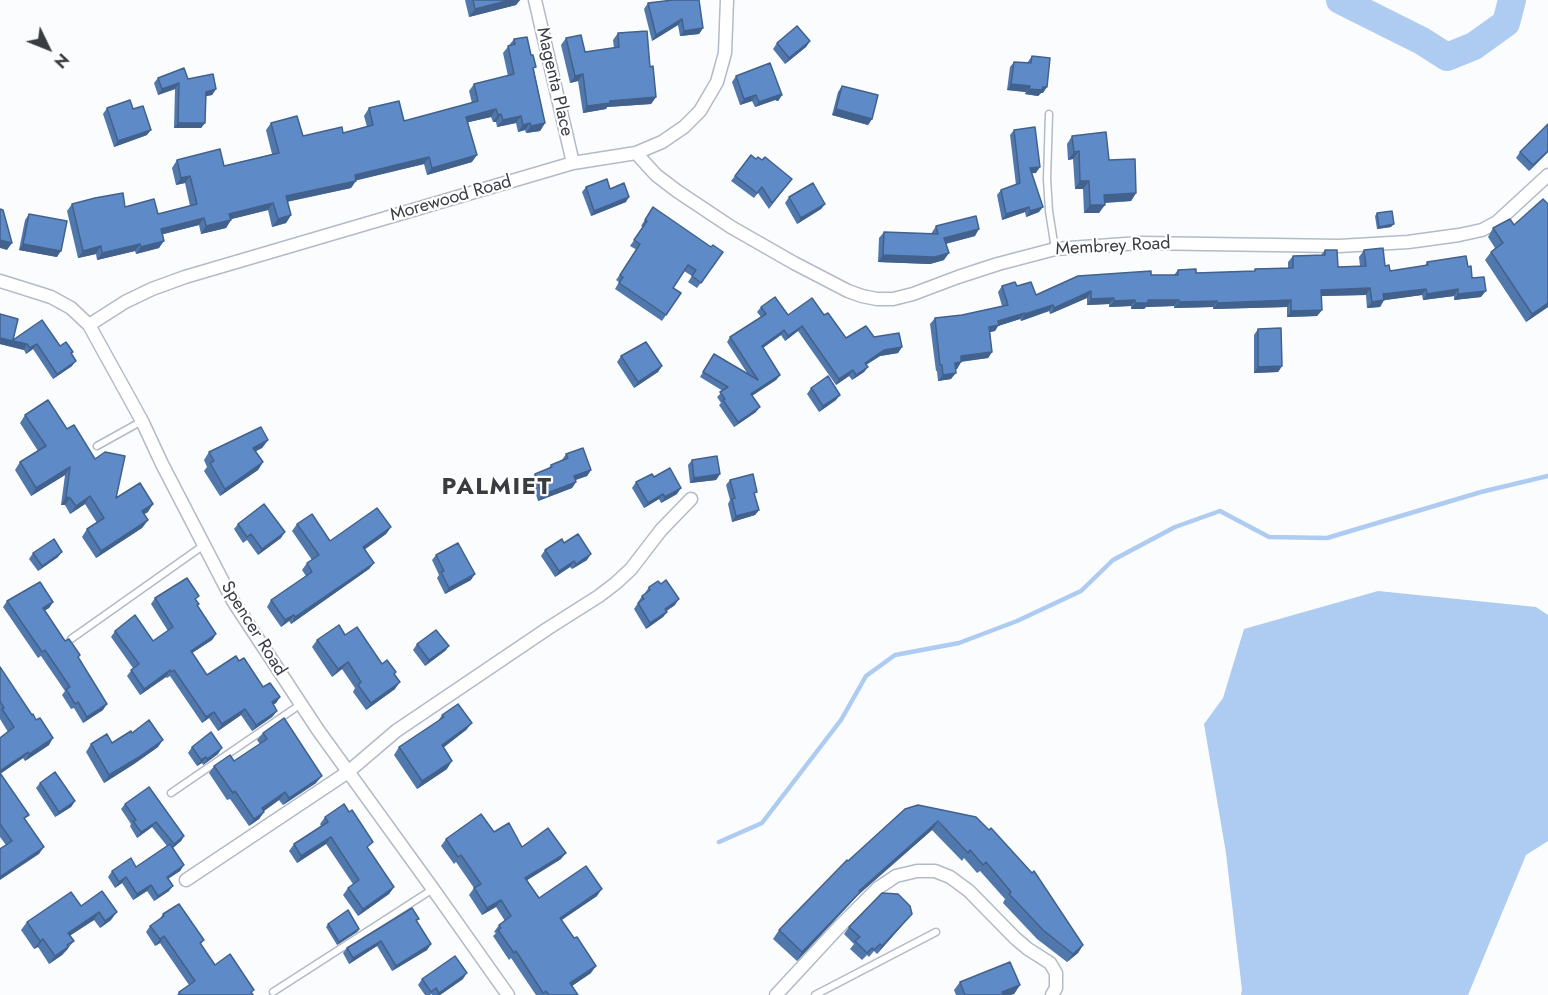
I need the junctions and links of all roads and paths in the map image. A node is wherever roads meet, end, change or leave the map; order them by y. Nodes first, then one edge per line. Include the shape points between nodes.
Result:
1 (535, 0) edge
2 (727, 0) edge
3 (1049, 114) dead end
4 (636, 153) junction
5 (573, 163) junction
6 (1548, 174) edge
7 (1055, 249) junction
8 (0, 281) edge
9 (89, 325) junction
10 (142, 421) junction
11 (97, 446) dead end
12 (691, 499) dead end
13 (204, 545) junction
14 (71, 639) edge
15 (301, 704) junction
16 (348, 772) junction
17 (171, 793) dead end
18 (186, 880) dead end
19 (434, 889) junction
20 (936, 932) dead end
21 (273, 992) dead end
22 (508, 995) edge
23 (776, 995) edge
24 (815, 995) edge
25 (1052, 995) edge

1 - 5 street, Magenta Place
2 - 4 street, Morewood Road via 725,53 717,82 700,111 662,142
3 - 7 lane via 1048,200
4 - 5 street, Morewood Road
4 - 7 street, Membrey Road via 656,175 698,206 794,263 862,296 893,299
5 - 9 street, Morewood Road via 185,277 124,302
6 - 7 street, Membrey Road via 1497,222 1460,235 1339,246 1140,243
8 - 9 street, Spencer Road via 51,297 71,308
9 - 10 street, Spencer Road
10 - 11 lane
10 - 13 street, Spencer Road
12 - 16 street via 616,583 396,731
13 - 14 lane
13 - 15 street, Spencer Road via 233,601
15 - 16 street, Spencer Road
15 - 17 lane
16 - 18 street
16 - 19 street, Spencer Road
19 - 21 lane
19 - 22 street, Spencer Road
20 - 24 lane
23 - 25 street via 878,888 896,876 917,871 935,871 950,877 1015,938 1050,963 1056,973

